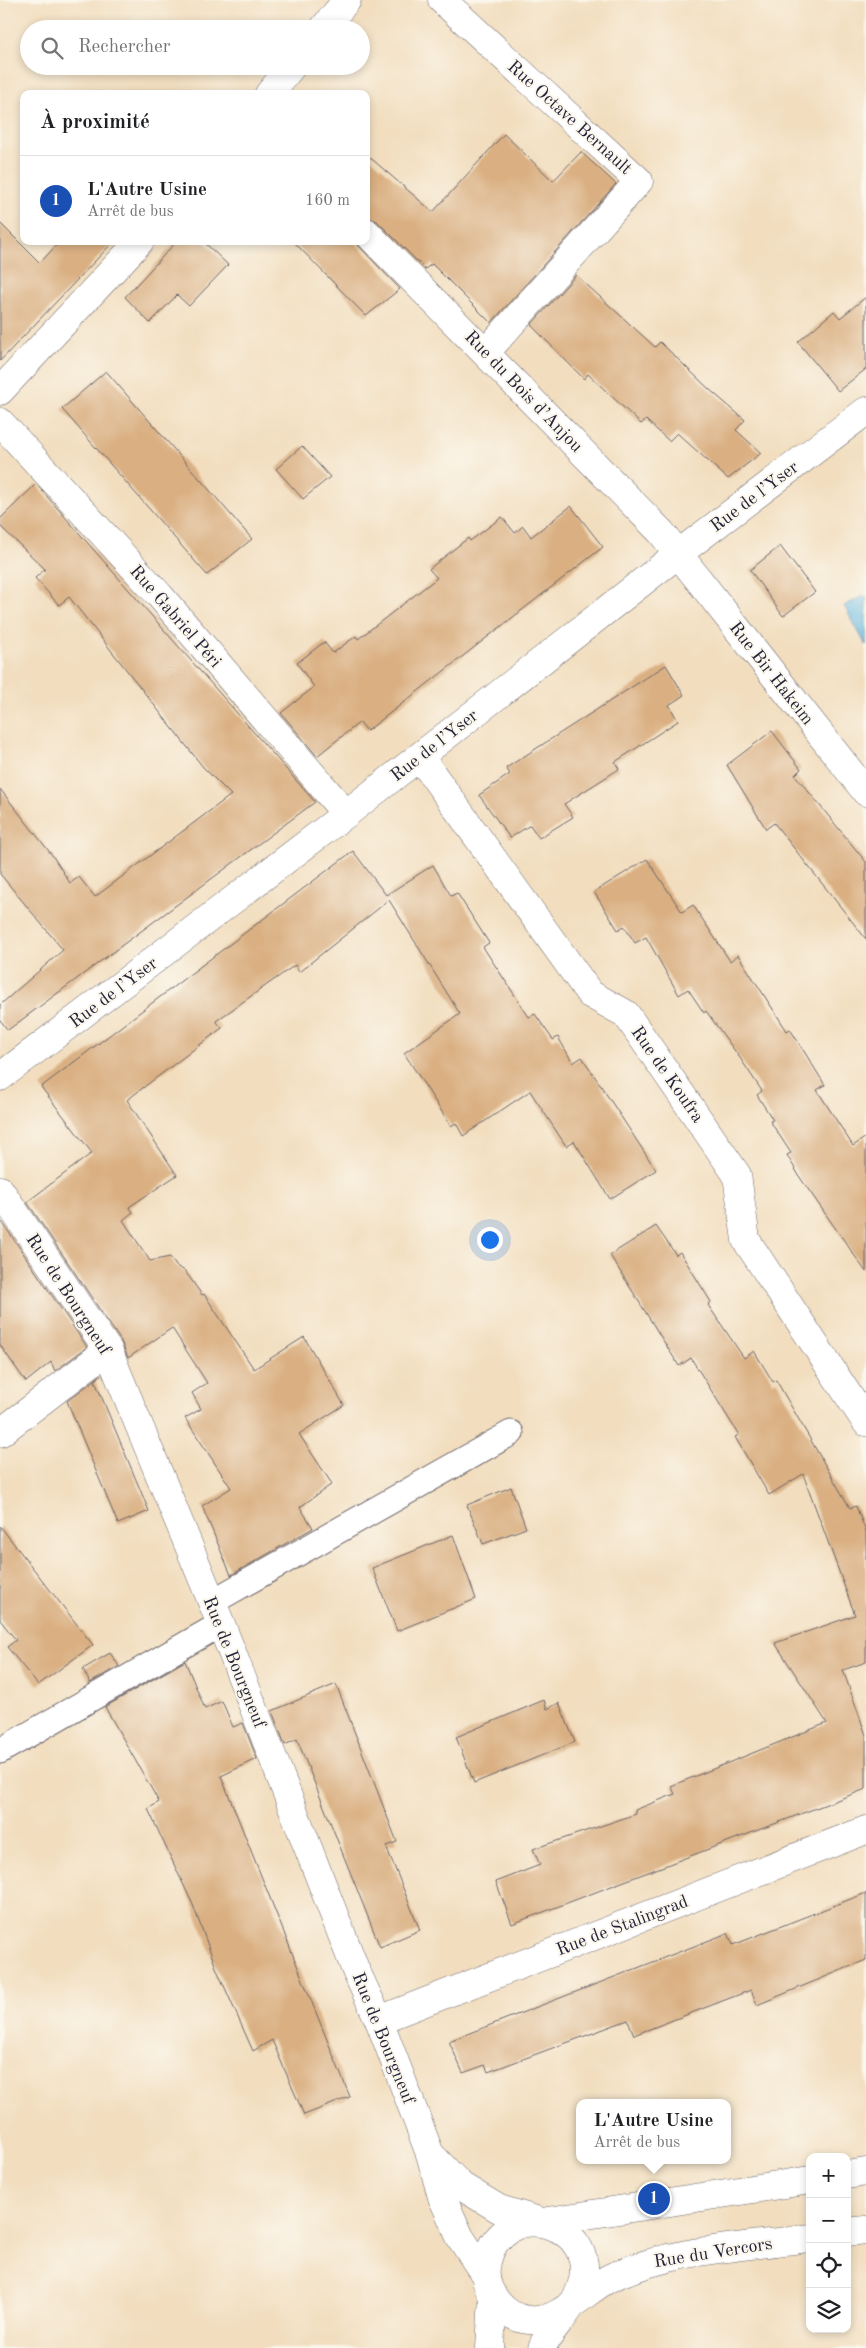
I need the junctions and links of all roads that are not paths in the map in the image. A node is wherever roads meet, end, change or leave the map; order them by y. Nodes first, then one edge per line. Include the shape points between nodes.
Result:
1 (347, 0) edge
2 (442, 0) edge
3 (330, 20) edge
4 (285, 75) edge
5 (272, 90) edge
6 (370, 236) edge
7 (136, 245) edge
8 (486, 352) junction
9 (0, 391) edge
10 (866, 411) edge
11 (0, 422) edge
12 (678, 554) junction
13 (420, 757) junction
14 (866, 792) edge
15 (346, 814) junction
16 (0, 1077) edge
17 (0, 1190) edge
18 (108, 1350) junction
19 (866, 1422) edge
20 (0, 1433) edge
21 (511, 1433) dead end
22 (216, 1613) junction
23 (0, 1751) edge
24 (866, 1830) edge
25 (379, 2020) junction
26 (430, 2154) junction
27 (866, 2172) edge
28 (851, 2174) edge
29 (806, 2181) edge
30 (542, 2222) junction
31 (866, 2230) edge
32 (851, 2232) edge
33 (806, 2239) edge
34 (489, 2286) junction
35 (569, 2307) junction
36 (490, 2348) edge
37 (542, 2348) edge

1 - 3 street
2 - 8 street, Rue Octave Bernault via 639,181
4 - 5 street
6 - 8 street, Rue du Bois d’Anjou
7 - 9 street
8 - 12 street, Rue du Bois d’Anjou via 661,532
10 - 12 street, Rue de l’Yser
11 - 15 street, Rue Gabriel Péri via 160,596
12 - 13 street, Rue de l’Yser
12 - 14 street, Rue Bir Hakeim
13 - 15 street, Rue de l’Yser
13 - 19 street, Rue de Koufra via 590,994 626,1014 737,1175 746,1240
15 - 16 street, Rue de l’Yser
17 - 18 street, Rue de Bourgneuf
18 - 20 street
18 - 22 street, Rue de Bourgneuf
21 - 22 lane
22 - 23 lane
22 - 25 street, Rue de Bourgneuf via 356,1971
24 - 25 street, Rue de Stalingrad
25 - 26 street, Rue de Bourgneuf
26 - 30 street, Rue de Bourgneuf via 461,2186 499,2210
26 - 34 street, Rue de Bourgneuf via 442,2197 460,2237
27 - 28 street
29 - 30 street
30 - 34 street via 520,2223 501,2234 488,2253
30 - 35 street via 560,2228 573,2240 582,2256 584,2274 580,2292
31 - 32 street
33 - 35 street, Rue du Vercors via 650,2261 588,2289
34 - 35 street via 508,2313 528,2320 551,2318
34 - 36 street
35 - 37 street

